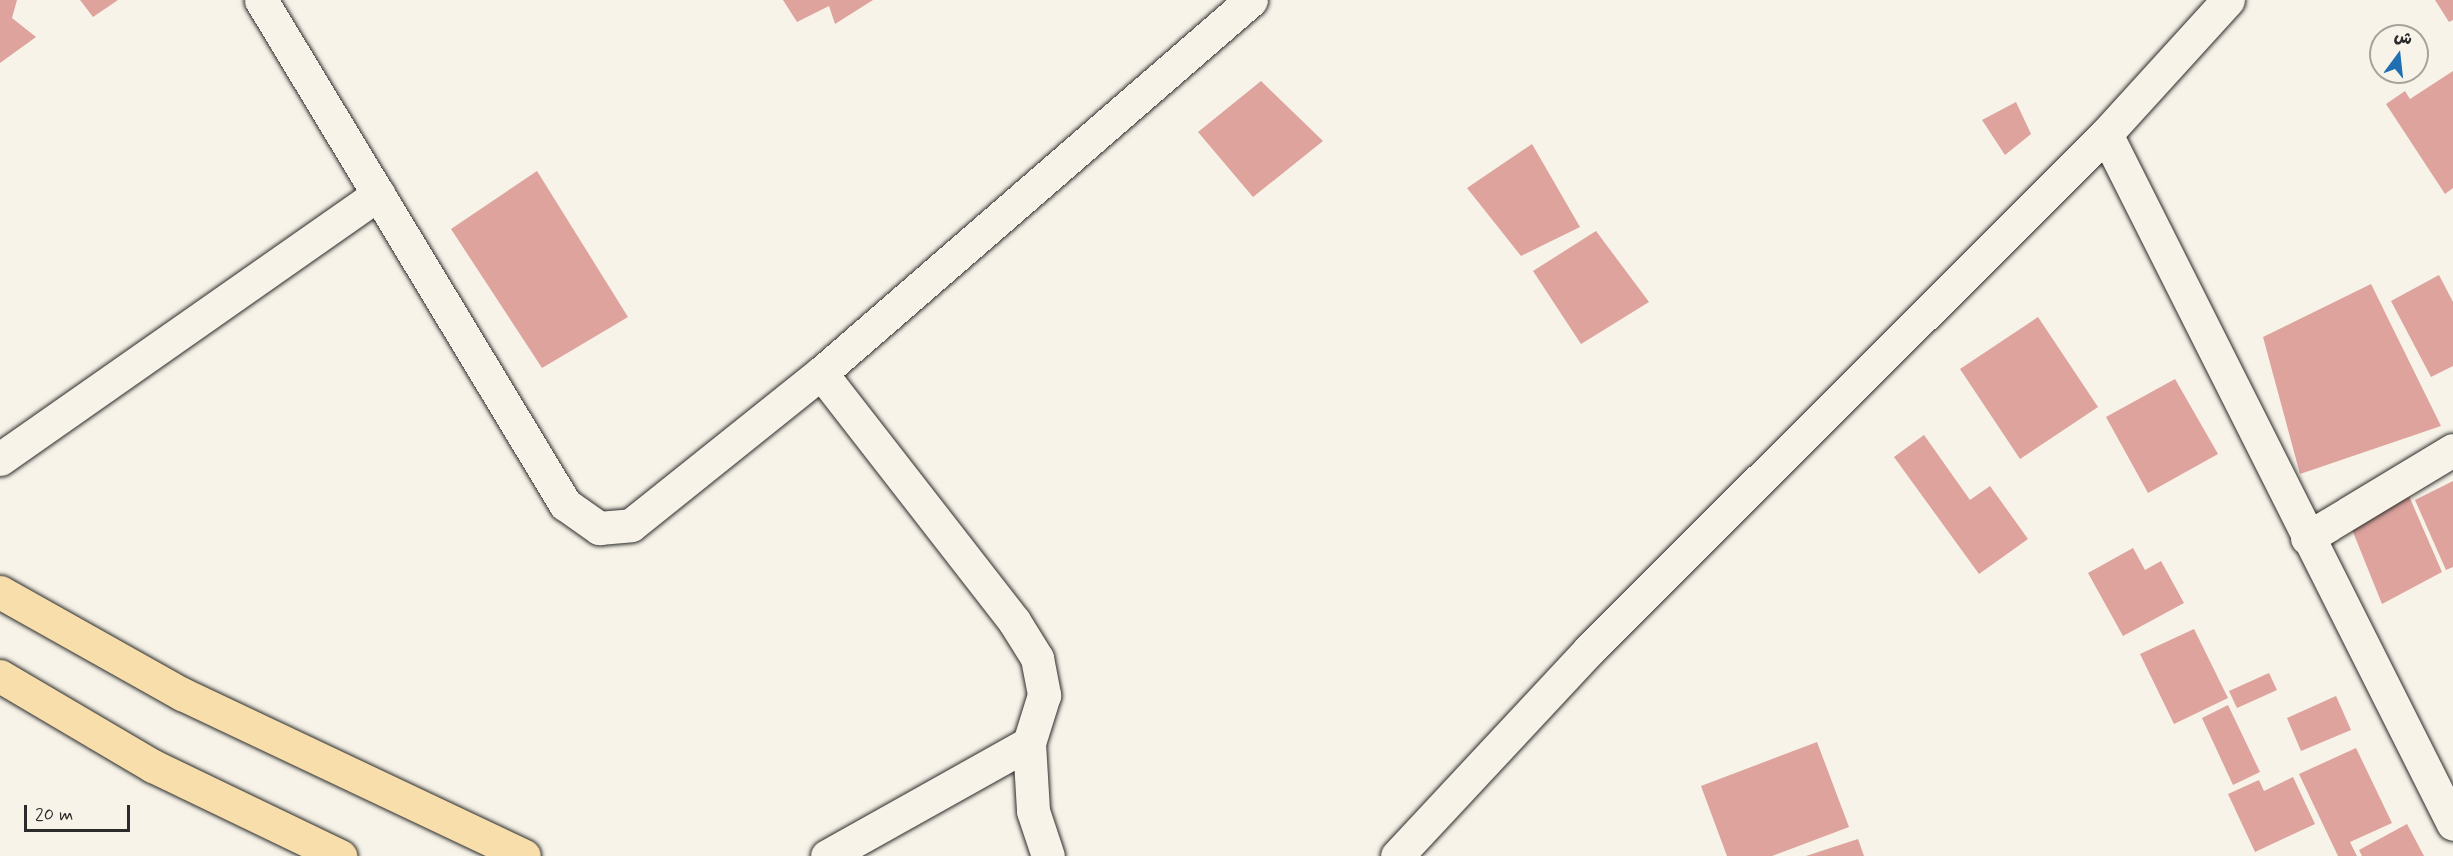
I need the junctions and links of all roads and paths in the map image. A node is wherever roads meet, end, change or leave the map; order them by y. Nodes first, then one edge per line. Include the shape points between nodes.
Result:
1 (1251, 0) edge
2 (265, 1) edge
3 (2218, 2) edge
4 (2106, 134) junction
5 (378, 194) junction
6 (821, 373) junction
7 (2453, 450) edge
8 (0, 459) edge
9 (2307, 538) junction
10 (0, 592) edge
11 (0, 676) edge
12 (1029, 743) junction
13 (2453, 824) edge
14 (340, 856) edge
15 (524, 856) edge
16 (827, 856) edge
17 (1048, 856) edge
18 (1397, 856) edge

1 - 6 street
2 - 5 street
3 - 4 street
4 - 9 street via 2171,255
4 - 18 street via 1589,650
5 - 6 street via 565,504 598,528 631,525
5 - 8 street
6 - 12 street via 1014,621 1037,658 1044,695
7 - 9 street
9 - 13 street
10 - 15 main road via 182,694
11 - 14 main road via 153,766
12 - 16 street
12 - 17 street via 1033,811

